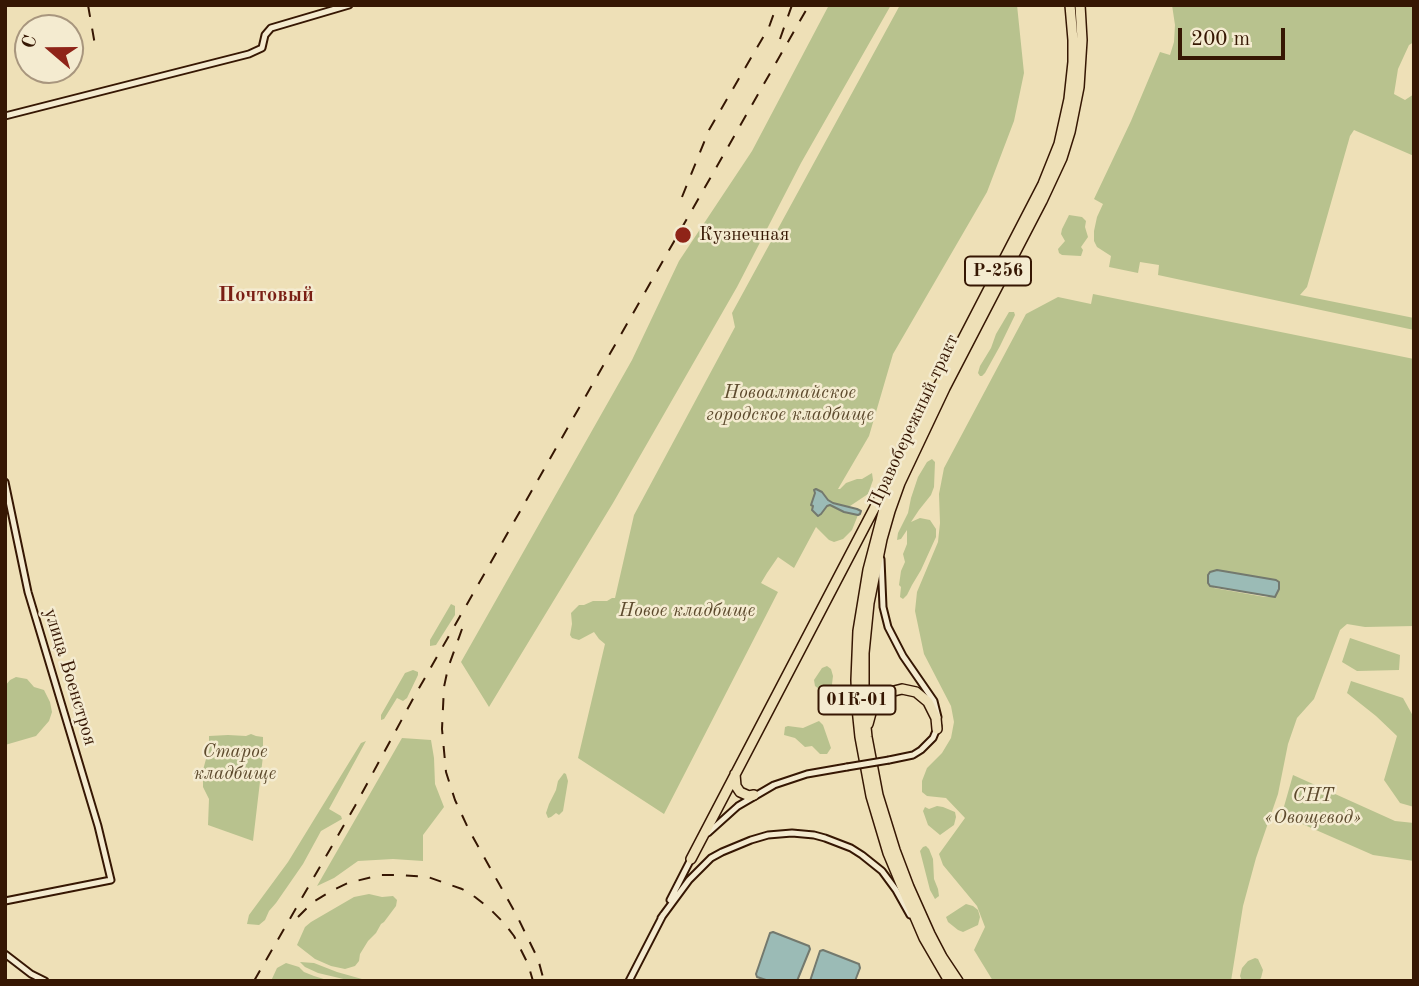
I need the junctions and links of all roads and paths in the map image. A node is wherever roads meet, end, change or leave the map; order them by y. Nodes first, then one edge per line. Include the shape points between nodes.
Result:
1 (349, 5) edge
2 (1075, 5) edge
3 (5, 116) edge
4 (929, 414) junction
5 (5, 482) edge
6 (883, 539) junction
7 (937, 729) junction
8 (867, 737) junction
9 (737, 769) junction
10 (754, 795) junction
11 (691, 859) junction
12 (5, 901) edge
13 (661, 918) junction
14 (924, 938) junction
15 (5, 954) edge
16 (45, 981) edge
17 (629, 981) edge
18 (949, 981) edge
19 (958, 981) edge

1 - 3 main road via 271,29 261,48 250,54
2 - 4 highway, Правобережный тракт / Р-256 via 1078,40 1063,130 1052,162
4 - 6 highway, Правобережный тракт / 01К-01
4 - 9 highway
4 - 14 highway, Правобережный тракт / 01К-01 via 894,480 876,537 862,602 856,680 871,796 888,853
5 - 12 main road, улица Военстроя via 28,592 111,880
6 - 7 main road via 885,619 934,701
6 - 8 highway, Правобережный тракт / 01К-01 via 865,631
7 - 8 highway via 928,702 916,692 902,689 879,699
7 - 10 main road, bridge via 913,755 795,777
8 - 19 highway, Правобережный тракт / 01К-01 via 895,850 930,934
9 - 10 highway via 735,781 740,792
9 - 11 highway
10 - 11 main road via 715,826
11 - 13 main road
13 - 14 main road via 711,858 768,835 803,833 851,848 874,864 896,890
13 - 17 main road
14 - 18 highway, Правобережный тракт / 01К-01
15 - 16 main road

